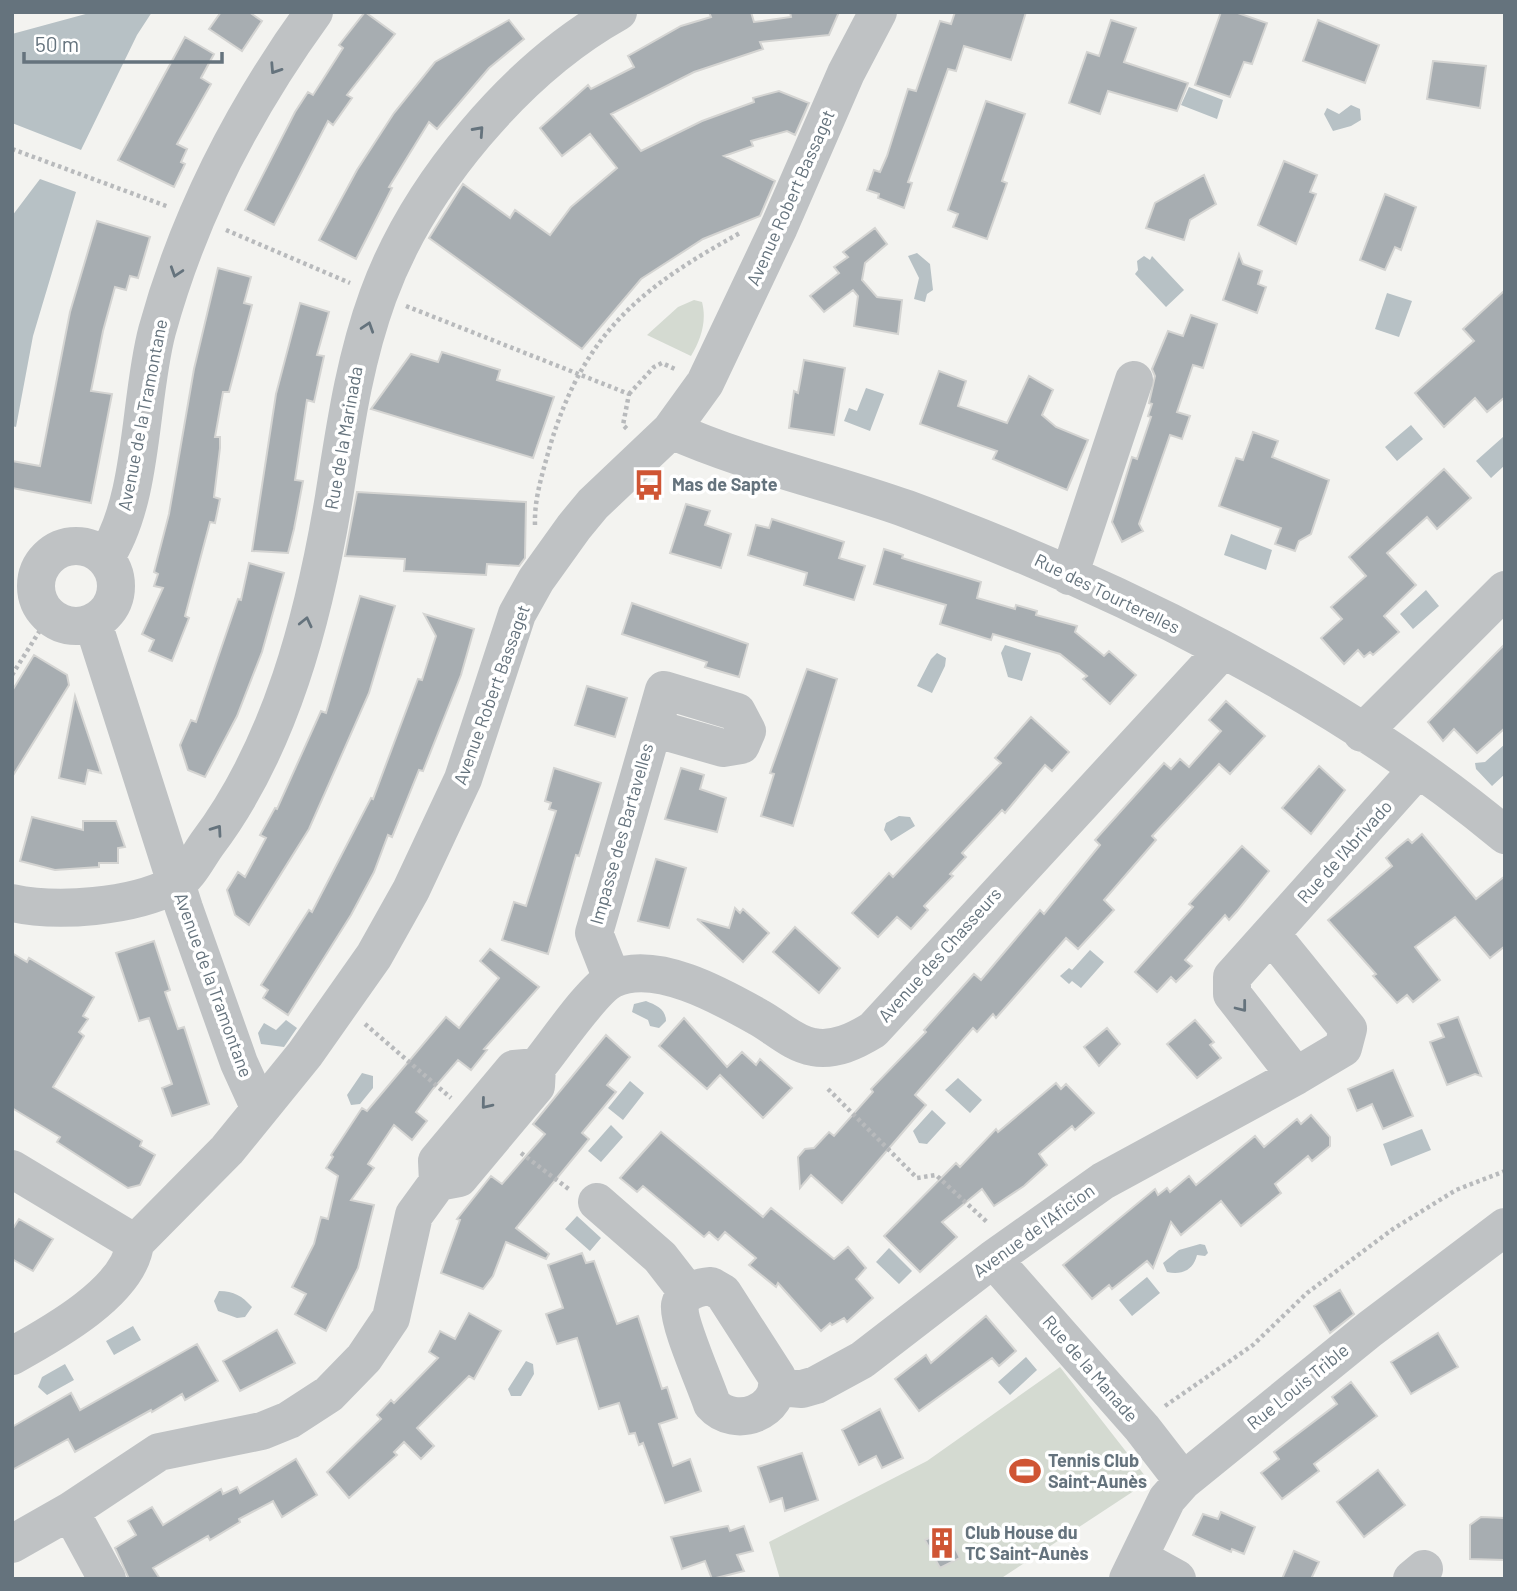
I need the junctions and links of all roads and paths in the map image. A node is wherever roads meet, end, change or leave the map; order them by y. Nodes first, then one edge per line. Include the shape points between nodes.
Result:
1 (314, 12) edge
2 (618, 12) edge
3 (878, 12) edge
4 (12, 149) edge
5 (194, 217) junction
6 (779, 228) junction
7 (585, 377) dead end
8 (1134, 380) dead end
9 (705, 383) junction
10 (629, 394) junction
11 (661, 440) junction
12 (105, 558) junction
13 (542, 571) junction
14 (24, 575) edge
15 (1069, 576) junction
16 (1505, 590) edge
17 (49, 616) junction
18 (93, 622) junction
19 (1223, 650) junction
20 (12, 675) edge
21 (653, 727) dead end
22 (1362, 733) junction
23 (1417, 770) junction
24 (1505, 835) edge
25 (177, 884) junction
26 (12, 903) edge
27 (1271, 933) junction
28 (612, 979) junction
29 (1296, 1076) junction
30 (828, 1090) dead end
31 (259, 1107) junction
32 (12, 1169) edge
33 (1505, 1171) edge
34 (597, 1202) dead end
35 (1505, 1227) edge
36 (135, 1243) junction
37 (1003, 1252) junction
38 (688, 1293) junction
39 (12, 1356) edge
40 (779, 1388) junction
41 (1142, 1428) junction
42 (1183, 1481) junction
43 (70, 1511) junction
44 (12, 1544) edge
45 (1133, 1569) edge
46 (107, 1579) edge
47 (1177, 1579) edge

1 -> 5 street, Avenue de la Tramontane via 243,118
25 -> 2 street, Rue de la Marinada via 221,825 264,746 298,657 334,496 353,377 393,260 473,136 555,55
3 - 6 street, Avenue Robert Bassaget via 846,73
4 - 5 path
5 -> 12 street, Avenue de la Tramontane via 157,333 128,498 118,535
6 - 9 street, Avenue Robert Bassaget
6 - 13 path via 741,233 679,267 633,304 594,347 558,419 540,480 535,516
7 - 10 path
8 - 15 street
9 - 10 path via 662,363
9 - 11 street, Avenue Robert Bassaget
10 - 11 path via 623,425
11 - 13 street, Avenue Robert Bassaget via 593,504
11 - 15 street, Rue des Tourterelles via 708,446 904,508 1018,551
12 - 14 street via 71,545
12 - 18 street via 113,569 116,593 104,615
13 - 31 street, Avenue Robert Bassaget via 517,614 463,779 411,890 339,1007
14 - 17 street
15 - 19 street, Rue des Tourterelles
16 - 22 street
17 - 18 street via 70,626
17 - 20 path
18 - 25 street, Avenue de la Tramontane
19 - 22 street, Rue des Tourterelles
19 - 28 street, Avenue des Chasseurs via 889,1014 856,1041 825,1048 803,1045 757,1016 676,978 634,974
21 - 28 street, Impasse des Bartavelles via 594,933
22 - 23 street, Rue des Tourterelles
23 - 24 street, Rue des Tourterelles
23 - 27 street, Rue de l'Abrivado
25 - 26 street via 115,903 60,909
25 - 31 street, Avenue de la Tramontane via 239,1063
27 -> 29 street, Rue de l'Abrivado via 1231,976 1230,989
27 - 29 street, Avenue de l'Aficion via 1348,1029 1343,1048
28 - 43 street via 537,1067 536,1086 466,1170 458,1178 438,1182 414,1215 391,1318 364,1359 328,1394 289,1420 262,1431 159,1452
29 - 37 street, Avenue de l'Aficion via 1102,1181
30 - 37 path via 917,1178 936,1175
31 - 36 street, Avenue Robert Bassaget via 227,1150
32 - 36 street
33 - 41 path via 1456,1191 1381,1237 1307,1293 1252,1345 1154,1413
34 - 38 street via 660,1257
35 - 42 street, Rue Louis Trible via 1370,1328
36 - 39 street, Avenue Robert Bassaget via 126,1272 62,1328
37 - 40 street, Avenue de l'Aficion via 862,1360 816,1385
37 - 41 street, Rue de la Manade
38 - 40 street via 711,1286 723,1293 773,1368
38 - 40 street via 680,1304 682,1319 717,1409 735,1417 755,1415
41 - 42 street, Rue de la Manade
42 - 45 street, Rue Louis Trible via 1167,1499
43 - 44 street
43 - 46 street
45 - 47 street

